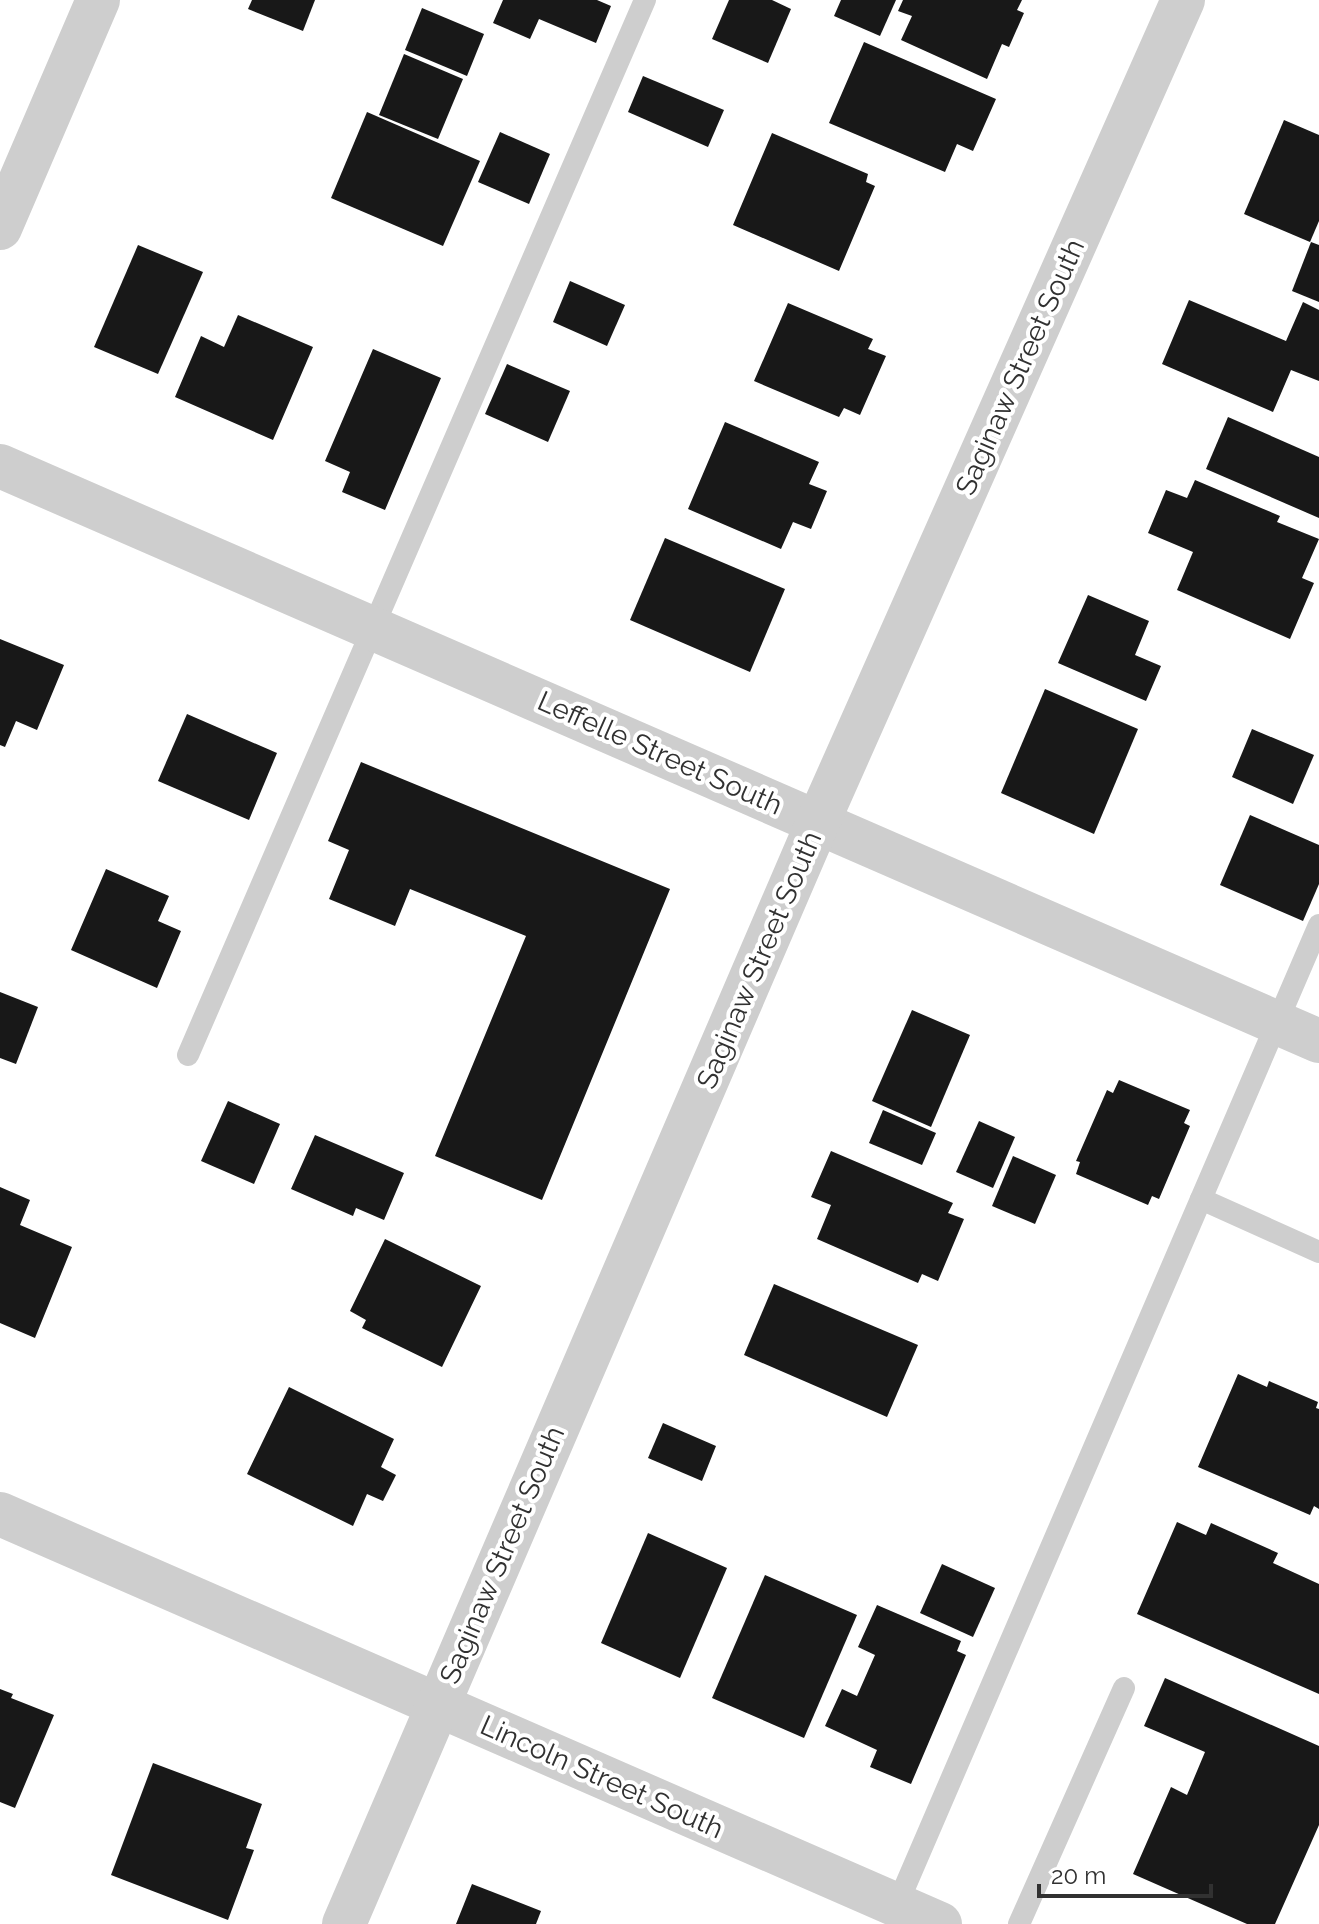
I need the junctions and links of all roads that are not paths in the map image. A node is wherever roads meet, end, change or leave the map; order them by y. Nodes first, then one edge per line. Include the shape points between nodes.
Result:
1 (98, 0) edge
2 (645, 0) edge
3 (1183, 0) edge
4 (0, 228) edge
5 (0, 466) edge
6 (373, 628) junction
7 (818, 822) junction
8 (1319, 925) edge
9 (1276, 1023) junction
10 (1319, 1041) edge
11 (188, 1055) dead end
12 (1201, 1199) junction
13 (1319, 1252) edge
14 (0, 1514) edge
15 (1124, 1688) dead end
16 (437, 1705) junction
17 (893, 1915) edge
18 (344, 1924) edge
19 (940, 1924) edge
20 (1019, 1924) edge

1 - 4 street
2 - 6 lane
3 - 7 street, Saginaw Street South
5 - 6 street, Leffelle Street South
6 - 7 street, Leffelle Street South
6 - 11 lane
7 - 9 street, Leffelle Street South
7 - 16 street, Saginaw Street South
8 - 9 lane
9 - 10 street, Leffelle Street South
9 - 12 lane
12 - 13 lane
12 - 17 lane
14 - 16 street, Lincoln Street South
15 - 20 lane
16 - 17 street, Lincoln Street South
16 - 18 street, Saginaw Street South
17 - 19 street, Lincoln Street South

